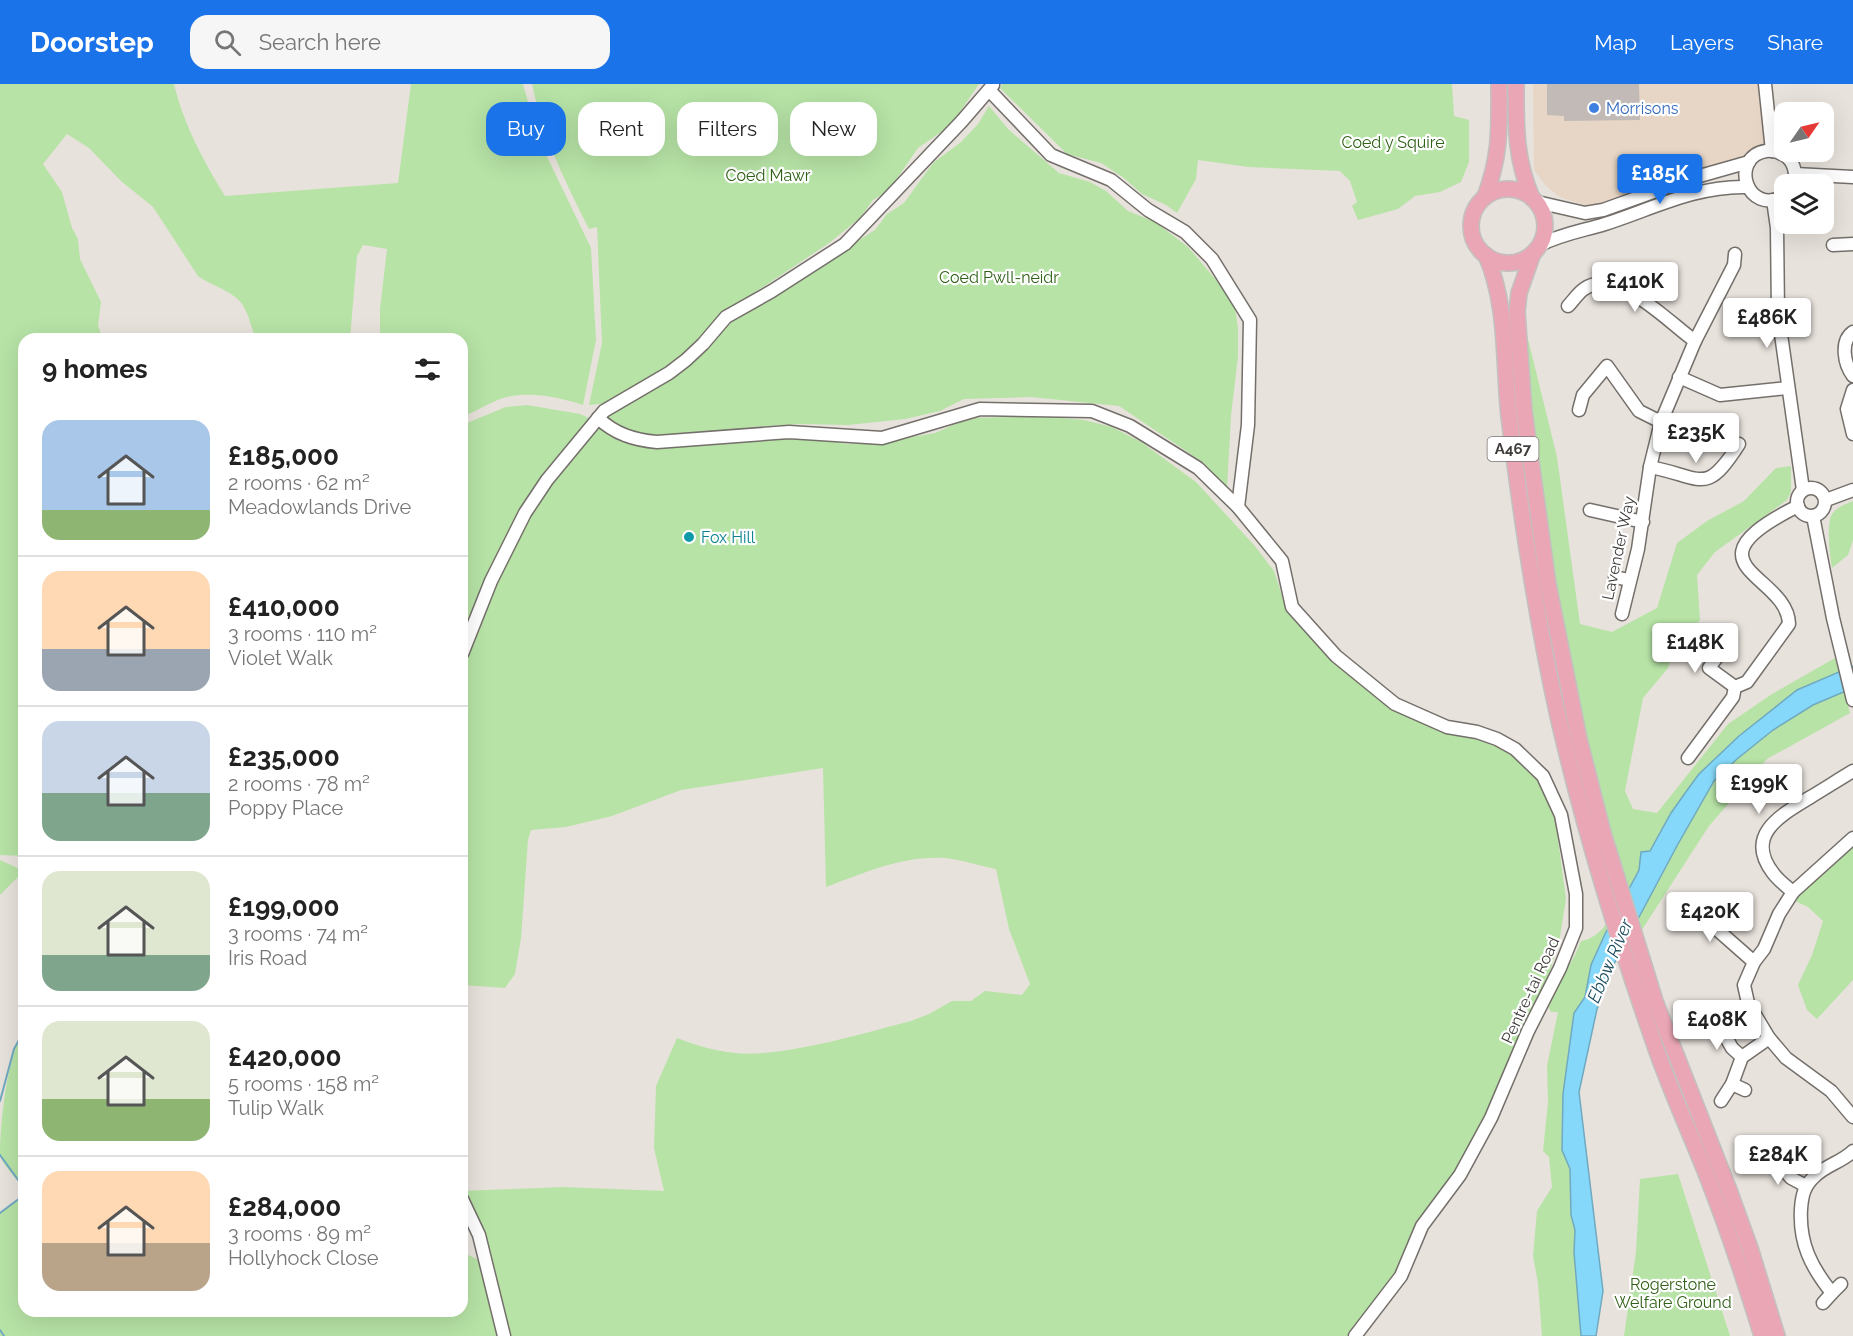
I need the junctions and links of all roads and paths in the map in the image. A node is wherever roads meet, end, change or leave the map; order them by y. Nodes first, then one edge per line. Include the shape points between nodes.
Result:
1 (1499, 84) edge
2 (1516, 84) edge
3 (1765, 84) edge
4 (992, 88) edge
5 (1772, 151) junction
6 (1749, 162) junction
7 (1793, 174) edge
8 (1853, 177) edge
9 (1834, 178) edge
10 (1748, 187) junction
11 (1485, 197) junction
12 (1774, 198) edge
13 (1535, 200) junction
14 (1777, 234) edge
15 (1833, 245) dead end
16 (1853, 246) edge
17 (1537, 249) junction
18 (1735, 254) dead end
19 (1486, 255) junction
20 (1568, 306) dead end
21 (1853, 332) edge
22 (1695, 341) junction
23 (1853, 376) edge
24 (1679, 377) junction
25 (1787, 388) junction
26 (1853, 390) edge
27 (1579, 410) dead end
28 (598, 418) junction
29 (1661, 422) junction
30 (1853, 434) edge
31 (1739, 444) dead end
32 (1650, 467) junction
33 (1803, 490) junction
34 (1853, 490) edge
35 (1826, 500) junction
36 (1798, 506) junction
37 (1238, 507) junction
38 (1590, 510) dead end
39 (1813, 516) junction
40 (1643, 522) junction
41 (1615, 577) dead end
42 (1629, 580) junction
43 (1622, 614) dead end
44 (468, 639) edge
45 (1722, 640) dead end
46 (1735, 687) junction
47 (1853, 700) edge
48 (1688, 758) dead end
49 (1853, 771) edge
50 (1853, 838) edge
51 (1793, 892) junction
52 (1686, 903) dead end
53 (1754, 962) junction
54 (1718, 1023) dead end
55 (1769, 1038) junction
56 (1742, 1057) junction
57 (1732, 1084) junction
58 (1745, 1089) dead end
59 (1721, 1101) dead end
60 (1853, 1117) edge
61 (1853, 1151) edge
62 (1775, 1159) dead end
63 (1806, 1186) junction
64 (468, 1212) edge
65 (1841, 1284) dead end
66 (1832, 1293) junction
67 (1823, 1303) dead end
68 (504, 1336) edge
69 (1355, 1336) edge
70 (1762, 1336) edge
71 (1777, 1336) edge

1 - 11 main road via 1499,148
2 - 13 main road via 1516,145 1522,174
3 - 5 street
4 - 28 street via 845,244 726,317 686,360
4 - 37 street via 1051,155 1111,180 1148,210 1185,232 1212,259 1250,320 1248,425
5 - 6 street via 1755,155
5 - 7 street via 1789,159
6 - 10 street via 1745,176
6 - 13 street via 1594,211 1569,211
8 - 9 street
10 - 12 street via 1759,198
10 - 17 street via 1725,186 1700,192 1571,232
11 - 13 main road via 1509,189
11 - 19 main road via 1471,226 1478,247
13 - 17 main road via 1545,223
14 - 25 street via 1778,313
15 - 16 street
17 - 19 main road via 1514,262
17 - 71 main road, A467 via 1519,292 1517,312 1524,411 1557,640 1576,728 1616,875 1668,1040 1750,1248
18 - 22 street, Lavender Way via 1734,265
19 - 70 main road, A467 via 1500,299 1509,412 1543,643 1573,776 1653,1041 1738,1257
20 - 22 street via 1585,288 1601,284 1619,286
21 - 23 street via 1845,341 1845,359
22 - 24 street, Lavender Way
24 - 25 street via 1720,395
24 - 29 street, Lavender Way
25 - 33 street
26 - 30 street via 1846,409
27 - 29 street via 1582,395 1607,366 1639,411
28 - 37 street, Pentre-tai Road via 618,433 638,441 657,442 789,432 882,438 980,409 1092,411 1130,426 1198,468
28 - 44 street via 525,513
29 - 32 street, Lavender Way
31 - 32 street via 1722,470 1710,478 1690,478
32 - 40 street, Lavender Way
33 - 35 street via 1816,489
33 - 36 street
34 - 35 street
35 - 39 street via 1823,510
36 - 39 street via 1803,514
36 - 46 street via 1770,520 1745,544 1742,555 1747,569 1781,603 1789,624 1747,682
37 - 69 street, Pentre-tai Road via 1282,561 1292,607 1336,656 1395,704 1419,717 1497,739 1515,749 1544,776 1561,815 1576,894 1576,928 1472,1156 1422,1226 1401,1276
38 - 40 street
39 - 47 street
40 - 42 street, Lavender Way
41 - 42 street
42 - 43 street, Lavender Way
45 - 46 street via 1717,657 1705,671
46 - 48 street via 1733,697
49 - 51 street via 1787,810 1766,831 1763,844 1768,865
50 - 51 street
51 - 53 street
52 - 53 street
53 - 55 street via 1744,985 1748,1003
54 - 56 street
55 - 56 street
55 - 60 street via 1786,1058 1831,1091
56 - 57 street
57 - 58 street
57 - 59 street
61 - 63 street
62 - 63 street via 1791,1178
63 - 66 street via 1802,1195 1803,1243 1816,1274
64 - 68 street via 479,1235
65 - 66 street
66 - 67 street

